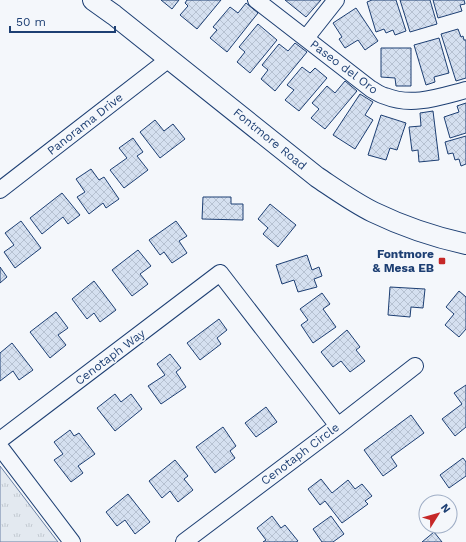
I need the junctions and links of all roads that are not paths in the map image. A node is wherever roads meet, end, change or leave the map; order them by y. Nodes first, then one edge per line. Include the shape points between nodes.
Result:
1 (93, 0) edge
2 (256, 0) edge
3 (336, 0) edge
4 (306, 38) junction
5 (169, 59) junction
6 (466, 90) edge
7 (0, 190) edge
8 (466, 244) edge
9 (415, 366) dead end
10 (338, 426) junction
11 (0, 440) edge
12 (0, 447) edge
13 (72, 542) edge
14 (184, 542) edge

1 - 5 main road, Fontmore Road
2 - 4 street, Paseo del Oro
3 - 4 street
4 - 6 street, Paseo del Oro via 371,89 395,100 428,100
5 - 7 street, Panorama Drive
5 - 8 main road, Fontmore Road via 317,177 344,194 372,211 402,224
9 - 10 street, Cenotaph Circle
10 - 11 street, Cenotaph Way via 224,269
10 - 14 street, Cenotaph Circle
12 - 13 street

